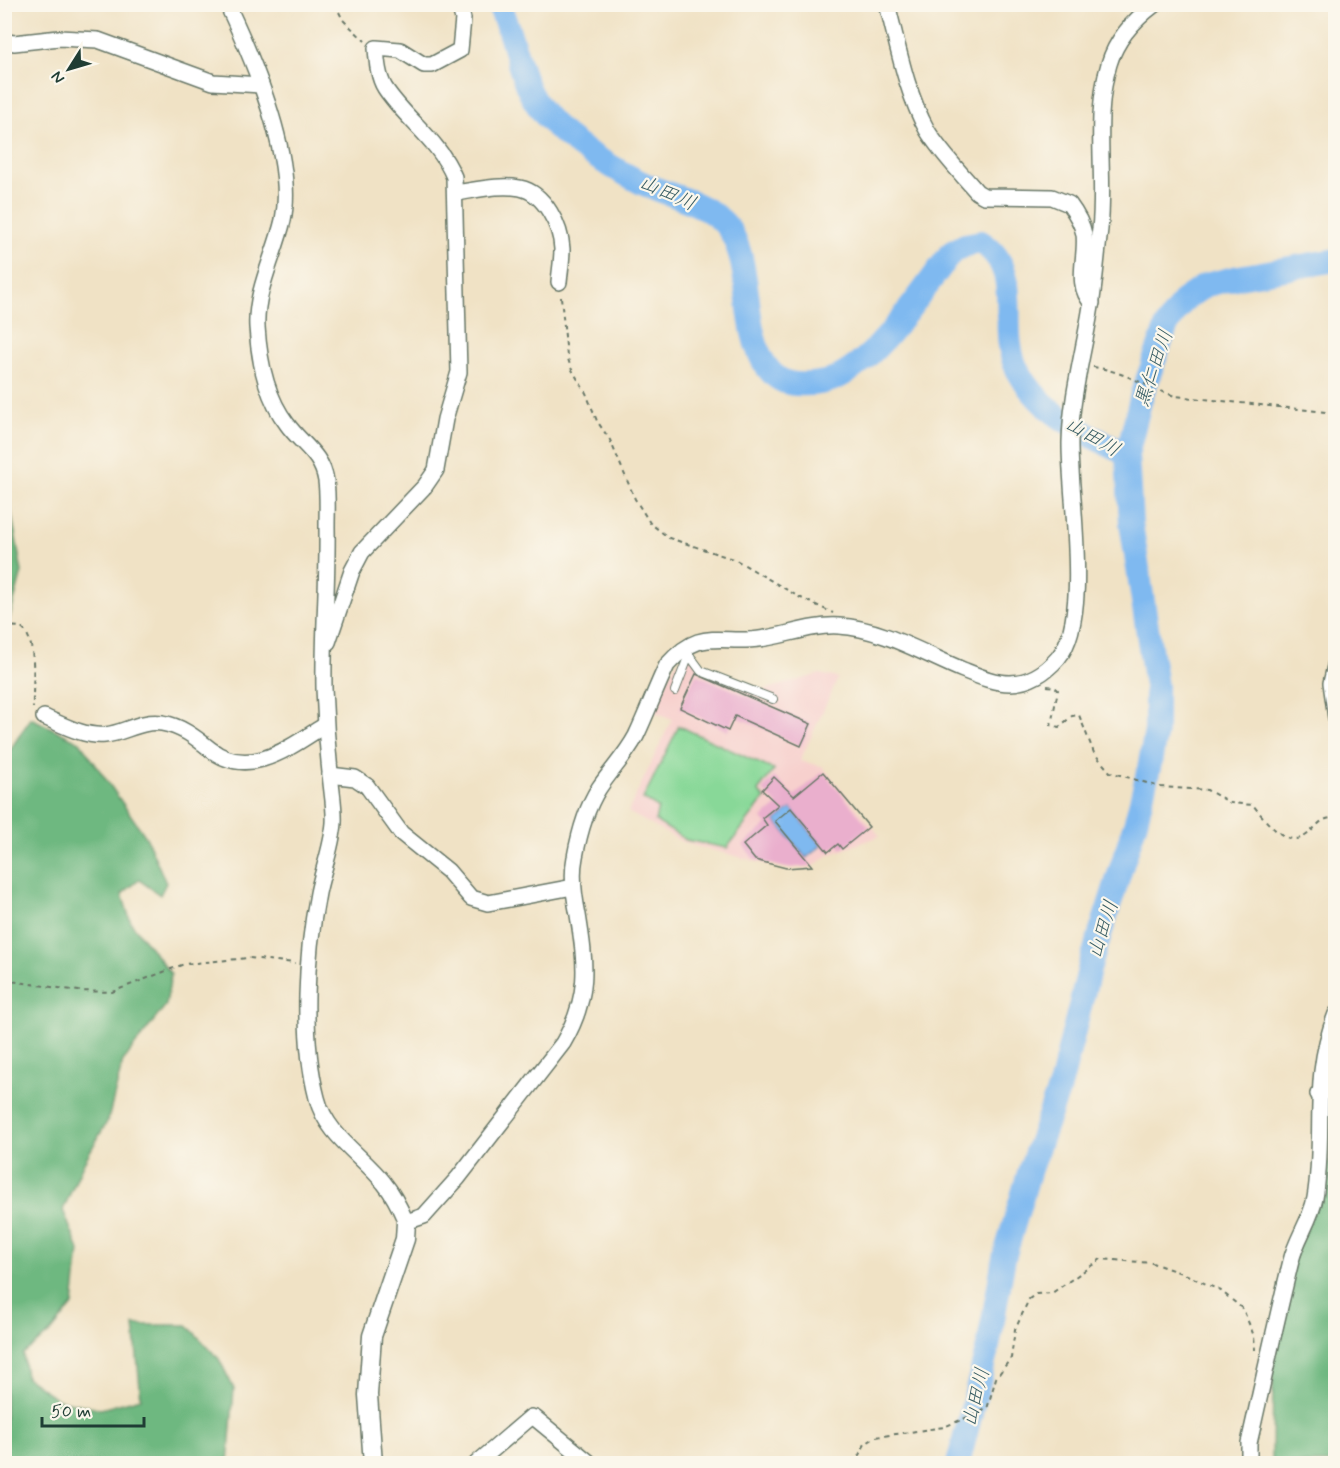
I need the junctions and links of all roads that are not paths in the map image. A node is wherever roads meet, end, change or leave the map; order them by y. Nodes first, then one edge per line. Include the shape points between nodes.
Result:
1 (227, 4) edge
2 (459, 4) edge
3 (887, 4) edge
4 (1155, 4) edge
5 (4, 41) edge
6 (261, 85) junction
7 (456, 193) junction
8 (559, 282) road end
9 (1092, 303) junction
10 (324, 646) junction
11 (688, 652) junction
12 (1335, 662) edge
13 (675, 691) dead end
14 (773, 699) dead end
15 (44, 717) road end
16 (1335, 718) edge
17 (325, 725) junction
18 (330, 775) junction
19 (573, 887) junction
20 (1335, 1014) edge
21 (1335, 1088) edge
22 (1318, 1094) junction
23 (406, 1222) junction
24 (373, 1464) edge
25 (476, 1464) edge
26 (591, 1464) edge
27 (1249, 1464) edge

1 - 6 street
2 - 7 street via 463,19 460,50 432,65 424,65 400,50 376,48 385,88 448,161
3 - 9 street via 903,66 935,142 984,196 1052,196 1070,204 1084,233 1083,284 1085,296
4 - 9 street via 1139,16 1119,41 1109,63 1102,97 1101,225
5 - 6 street via 98,40 213,82
6 - 10 street via 282,158 286,189 283,219 258,307 260,354 277,411 314,452 326,482 328,570
7 - 8 street via 505,187 523,188 538,196 558,229 562,248
7 - 10 street via 459,372 436,470 362,552
9 - 11 street via 1070,441 1077,556 1074,610 1059,657 1035,678 997,681 875,633 839,626 747,640 718,637 698,641
10 - 17 street
11 - 13 lane
11 - 14 lane via 701,671
11 - 19 street via 667,665 636,736 598,790 574,858
12 - 16 street via 1331,683
15 - 17 street via 95,735 107,735 137,724 165,724 192,735 218,756 244,763 270,758
17 - 18 street
18 - 19 street via 355,778 367,786 401,833 442,865 471,898 488,903
18 - 23 street via 332,840 319,891 309,964 308,1016 317,1102 339,1138 397,1200
19 - 23 street via 585,957 582,1004 574,1024 458,1178 424,1216
20 - 22 street via 1322,1055
21 - 22 street
22 - 27 street via 1319,1166 1314,1200 1291,1258 1249,1443
23 - 24 street via 405,1239 372,1336 368,1395
25 - 26 street via 531,1417

